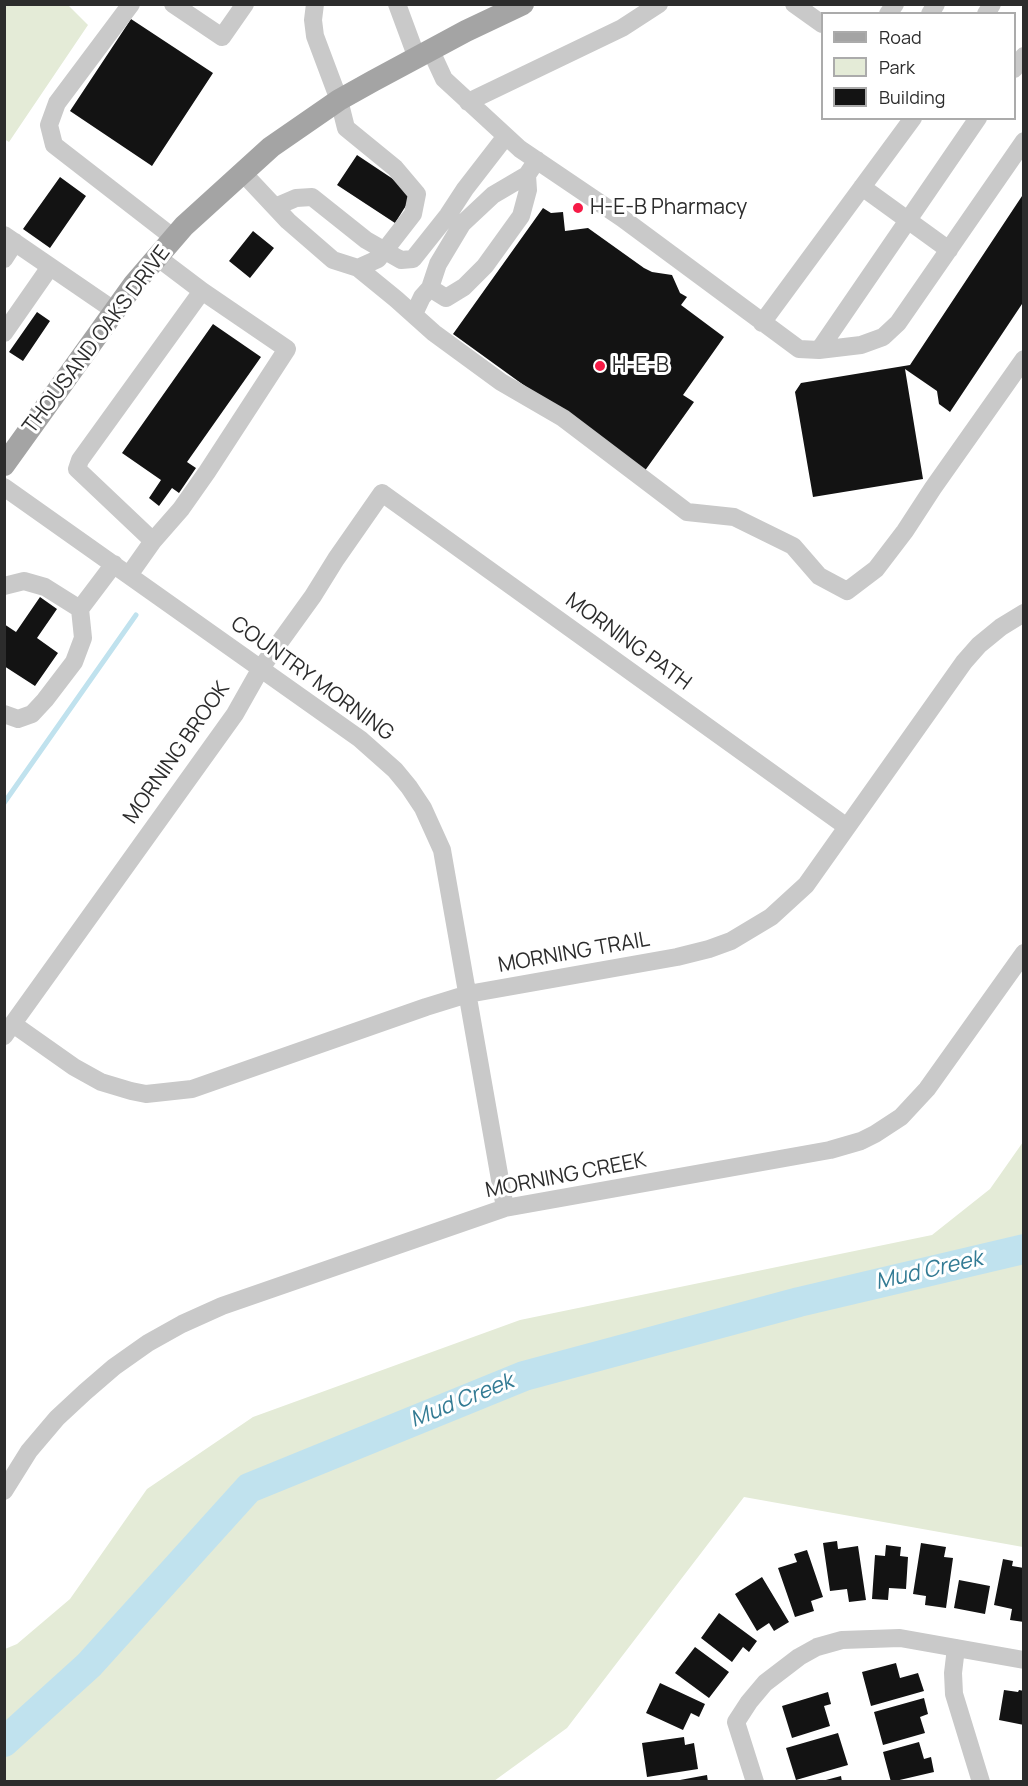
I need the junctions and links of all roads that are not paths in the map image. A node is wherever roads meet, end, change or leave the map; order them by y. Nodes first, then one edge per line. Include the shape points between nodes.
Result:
1 (131, 4) edge
2 (173, 4) edge
3 (245, 4) edge
4 (315, 4) edge
5 (396, 4) edge
6 (523, 4) edge
7 (659, 4) edge
8 (794, 4) edge
9 (821, 16) edge
10 (424, 55) junction
11 (339, 100) junction
12 (468, 102) junction
13 (912, 120) edge
14 (977, 120) edge
15 (506, 136) junction
16 (1023, 141) edge
17 (532, 167) junction
18 (243, 173) junction
19 (862, 187) junction
20 (275, 207) junction
21 (908, 220) junction
22 (174, 238) junction
23 (10, 239) edge
24 (385, 250) junction
25 (948, 250) junction
26 (157, 257) junction
27 (4, 259) edge
28 (50, 267) junction
29 (358, 268) junction
30 (430, 288) junction
31 (202, 291) junction
32 (115, 311) junction
33 (414, 314) junction
34 (762, 323) junction
35 (4, 333) edge
36 (819, 350) junction
37 (1023, 359) edge
38 (4, 465) edge
39 (4, 487) edge
40 (382, 494) joint
41 (153, 541) junction
42 (122, 570) junction
43 (4, 586) edge
44 (80, 609) junction
45 (1023, 613) edge
46 (261, 668) junction
47 (4, 714) edge
48 (847, 826) junction
49 (1023, 953) edge
50 (468, 994) junction
51 (9, 1030) edge
52 (505, 1208) junction
53 (4, 1491) edge
54 (956, 1648) junction
55 (1023, 1660) edge
56 (755, 1782) edge
57 (981, 1782) edge

1 - 22 street via 57,103 50,125 54,145
2 - 3 street via 222,37
4 - 11 street via 315,36
5 - 10 street
6 - 10 main road, THOUSAND OAKS DRIVE
7 - 12 street via 622,28
8 - 9 street
10 - 11 main road, THOUSAND OAKS DRIVE
10 - 12 street
11 - 18 main road, THOUSAND OAKS DRIVE via 271,147
11 - 24 street via 346,128 395,168 417,194 413,214
12 - 15 street
13 - 19 street
14 - 21 street
15 - 17 street
15 - 24 street via 413,259 401,260
16 - 25 street
17 - 30 street via 462,224 438,264
17 - 30 street via 521,216 484,266 464,287 446,298
17 - 34 street via 568,180
18 - 20 street
18 - 22 main road, THOUSAND OAKS DRIVE
19 - 21 street
19 - 34 street
20 - 24 street via 296,198 312,197 346,226
20 - 29 street via 333,260
21 - 25 street
21 - 36 street
22 - 26 main road, THOUSAND OAKS DRIVE
23 - 27 street
23 - 28 street
24 - 29 street via 378,259
25 - 36 street via 898,323 883,337 861,345
26 - 31 street
26 - 32 main road, THOUSAND OAKS DRIVE
28 - 32 street
28 - 35 street
29 - 33 street
30 - 33 street
31 - 41 street via 77,469
31 - 41 street via 287,349 207,472
32 - 38 main road, THOUSAND OAKS DRIVE
33 - 37 street via 501,382 563,418 687,512 734,518 793,546 819,576 847,591 876,569 905,531
34 - 36 street via 799,349
39 - 42 street, COUNTRY MORNING
40 - 46 street, MORNING BROOK
40 - 48 street, MORNING PATH
41 - 42 street
42 - 44 street
42 - 46 street, COUNTRY MORNING
43 - 44 street via 24,581 45,587
44 - 47 street via 83,638 74,662 32,714 18,719
45 - 48 street, MORNING TRAIL via 979,645 964,662
46 - 50 street, COUNTRY MORNING via 378,754 423,808 442,850
46 - 51 street, MORNING BROOK via 235,714
48 - 50 street, MORNING TRAIL via 816,872 789,902 731,941 677,957
49 - 52 street, MORNING CREEK via 927,1089 901,1117 861,1141 830,1150
50 - 51 street, MORNING TRAIL via 207,1085 146,1094 101,1082
50 - 52 street, COUNTRY MORNING
52 - 53 street, MORNING CREEK via 234,1302 148,1343 114,1367 57,1418
54 - 55 street
54 - 56 street via 900,1638 842,1640 799,1657 760,1688 736,1722
54 - 57 street via 954,1694

